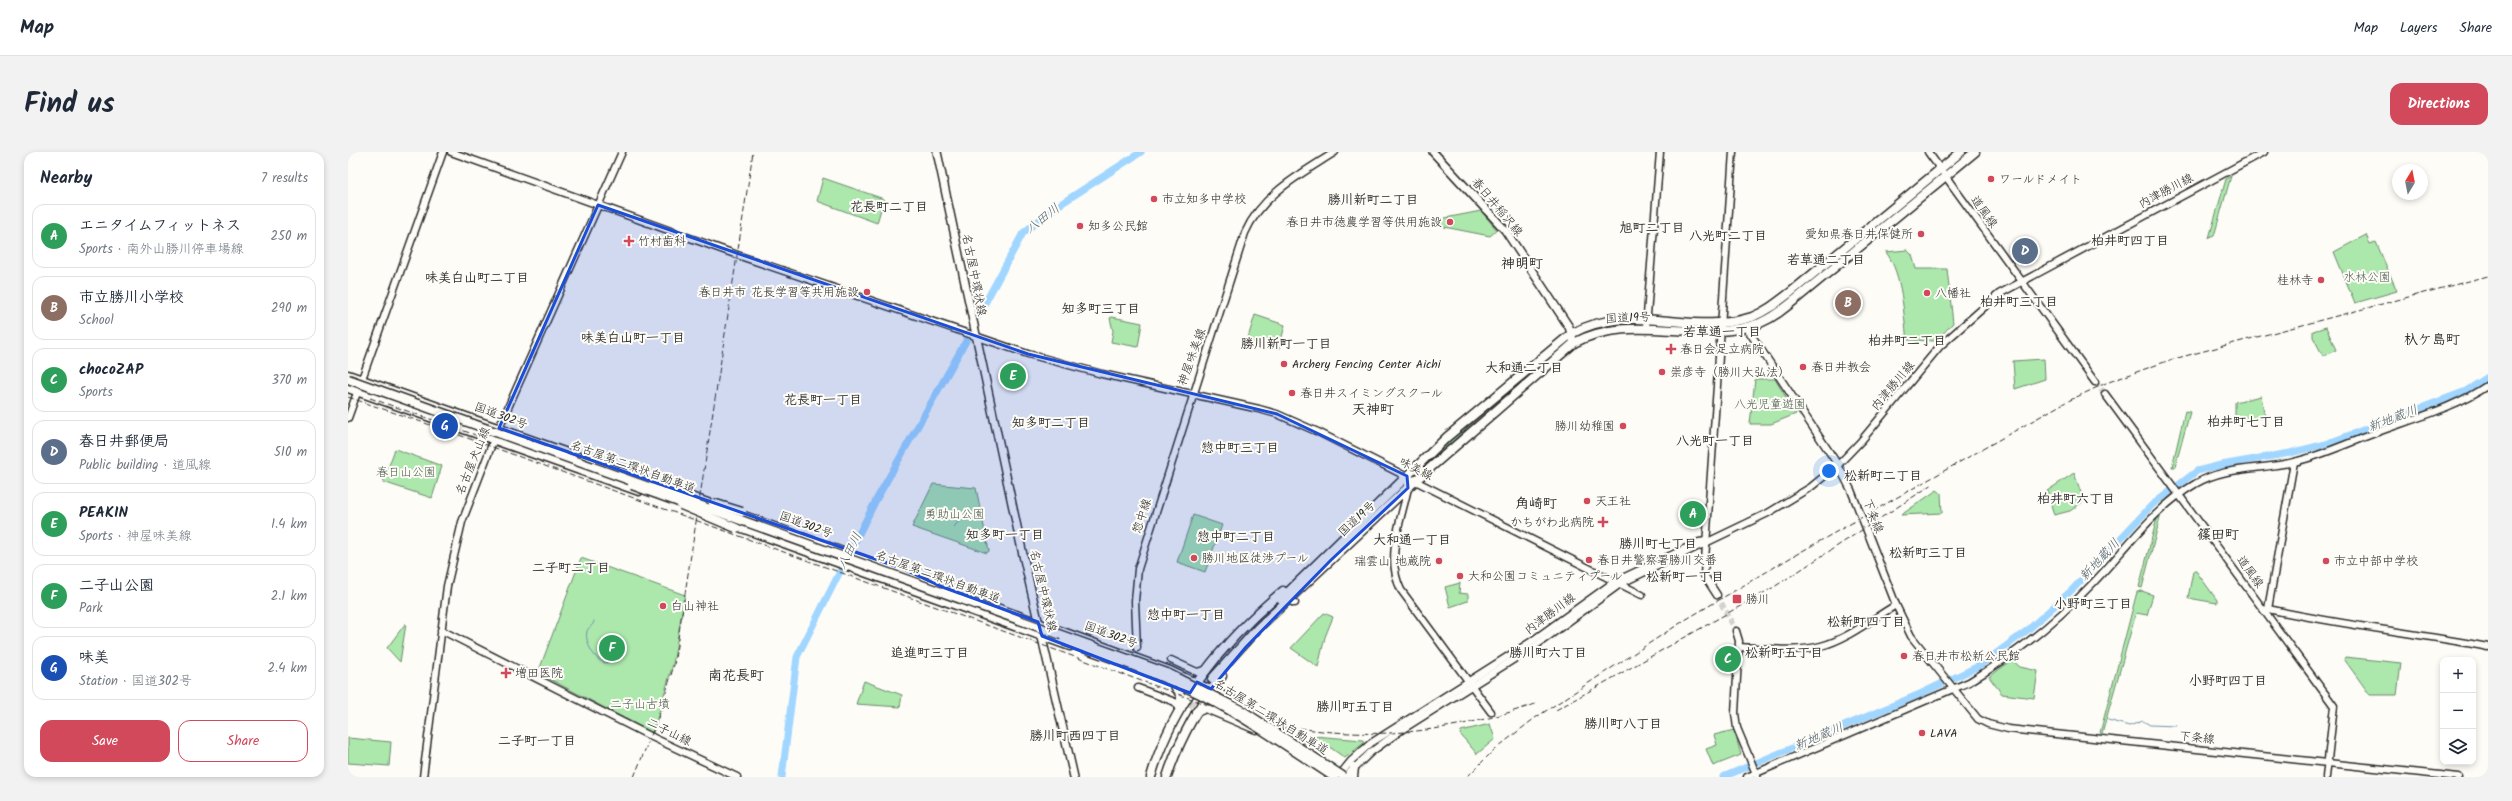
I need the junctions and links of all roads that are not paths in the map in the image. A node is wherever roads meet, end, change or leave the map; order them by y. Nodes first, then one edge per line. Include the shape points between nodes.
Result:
1 (443, 152) edge
2 (451, 152) edge
3 (622, 152) edge
4 (937, 152) edge
5 (1335, 152) edge
6 (1433, 152) edge
7 (1660, 152) edge
8 (1733, 152) edge
9 (1928, 152) edge
10 (1961, 152) edge
11 (1975, 152) edge
12 (2264, 152) edge
13 (1942, 173) junction
14 (598, 205) junction
15 (2021, 280) junction
16 (1647, 318) junction
17 (1722, 322) junction
18 (1746, 327) junction
19 (1646, 328) junction
20 (1721, 331) junction
21 (1571, 334) junction
22 (975, 336) junction
23 (1574, 343) junction
24 (348, 375) edge
25 (348, 379) edge
26 (361, 379) junction
27 (2095, 382) tunnel mouth
28 (348, 384) edge
29 (2488, 386) edge
30 (348, 388) edge
31 (357, 391) junction
32 (2105, 394) tunnel mouth
33 (1193, 395) junction
34 (348, 418) edge
35 (499, 428) junction
36 (494, 439) junction
37 (2294, 462) junction
38 (1838, 466) junction
39 (1406, 476) junction
40 (1415, 481) junction
41 (1408, 488) junction
42 (657, 492) junction
43 (2179, 495) junction
44 (1706, 541) junction
45 (1328, 558) junction
46 (903, 571) junction
47 (1617, 583) junction
48 (894, 584) junction
49 (1642, 595) dead end
50 (1717, 595) tunnel mouth
51 (1896, 604) junction
52 (2266, 610) junction
53 (1038, 622) junction
54 (441, 630) junction
55 (1736, 631) tunnel mouth
56 (1042, 636) junction
57 (1739, 647) junction
58 (2488, 647) edge
59 (1137, 648) dead end
60 (1171, 660) dead end
61 (1470, 684) junction
62 (1175, 686) junction
63 (1205, 686) junction
64 (1138, 688) dead end
65 (1952, 688) junction
66 (1223, 696) junction
67 (1188, 708) junction
68 (1491, 712) dead end
69 (1256, 729) junction
70 (2328, 763) junction
71 (1354, 768) joint
72 (1151, 775) edge
73 (1756, 775) edge
74 (423, 776) edge
75 (1346, 776) edge
76 (737, 777) edge
77 (1074, 777) edge
78 (1162, 777) edge
79 (1167, 777) edge
80 (1328, 777) edge
81 (1334, 777) edge
82 (1747, 777) edge
83 (2326, 777) edge
84 (2459, 777) edge

1 - 26 street
2 - 14 street, 神屋味美線
3 - 14 street, 名古屋犬山線
4 - 22 main road, 名古屋中環状線
5 - 33 street, 神屋味美線 via 1274,193 1252,218
6 - 21 main road, 春日井稲沢線 via 1504,230 1554,303
7 - 16 street
8 - 17 street
9 - 13 street, 道風線
10 - 13 highway, 国道19号
11 - 13 highway, 国道19号
12 - 15 street, 内津勝川線
13 - 15 street, 道風線
13 - 17 highway, 国道19号 via 1772,307 1748,318
13 - 18 highway, 国道19号 via 1776,315
14 - 22 street, 神屋味美線
14 - 35 street, 名古屋犬山線
15 - 27 street, 道風線
15 - 38 street, 内津勝川線 via 1988,302 1957,329
16 - 17 highway, 国道19号
16 - 19 street
16 - 21 highway, 国道19号 via 1606,320
17 - 20 street
18 - 20 highway, 国道19号
18 - 38 street, 下条線
19 - 20 highway, 国道19号
19 - 23 highway, 国道19号 via 1607,330
20 - 44 street
21 - 23 main road, 春日井稲沢線
21 - 39 highway, 国道19号 via 1494,396
22 - 33 street, 神屋味美線 via 1064,365
22 - 53 main road, 名古屋中環状線
23 - 40 highway, 国道19号
24 - 26 highway, 国道302号
25 - 42 highway, 名古屋第二環状自動車道, bridge
26 - 31 street
26 - 35 highway, 国道302号
28 - 42 highway, 名古屋第二環状自動車道, bridge
29 - 37 street via 2458,402
30 - 31 highway, 国道302号
31 - 34 street
31 - 36 highway, 国道302号
32 - 43 street, 道風線
33 - 39 street, 味美線 via 1277,414
33 - 59 street, 惣中線 via 1138,569 1135,601
35 - 36 street, 名古屋犬山線
35 - 46 highway, 国道302号
36 - 48 highway, 国道302号
36 - 54 street, 名古屋犬山線 via 462,522 447,586
37 - 43 street via 2216,475 2196,483
37 - 52 street
38 - 44 street, 内津勝川線 via 1789,502
38 - 51 street, 下条線 via 1851,490
39 - 40 street, 味美線
39 - 41 street
39 - 45 highway, 国道19号
40 - 41 highway, 国道19号
40 - 47 street, 味美線
41 - 45 highway, 国道19号
41 - 61 street via 1392,560 1395,579 1400,590
42 - 46 highway, bridge via 742,512
42 - 48 highway, bridge via 736,528
42 - 75 highway, 名古屋第二環状自動車道, bridge via 1167,673 1243,711
42 - 81 highway, 名古屋第二環状自動車道, bridge via 1170,680 1240,716
43 - 52 street, 道風線
43 - 65 street via 2157,513 2092,584 2038,634 1998,665
44 - 47 street, 内津勝川線 via 1699,542
44 - 50 street via 1704,575
45 - 63 highway, 国道19号 via 1248,637
45 - 63 highway via 1294,603
45 - 63 highway via 1272,598 1226,646
46 - 53 highway, 国道302号
47 - 49 street, 味美線
47 - 61 street, 内津勝川線
48 - 56 highway, 国道302号
51 - 57 street via 1837,640 1820,647
51 - 65 street, 下条線 via 1911,636
52 - 58 street
52 - 70 street, 道風線 via 2334,706
53 - 56 main road, 名古屋中環状線
53 - 63 highway, 国道302号
54 - 74 street, 名古屋犬山線
54 - 76 street, 二子山線
55 - 57 street
56 - 62 highway, 国道302号
56 - 77 main road, 名古屋中環状線
57 - 73 street via 1735,713 1737,728
60 - 63 street via 1197,672
61 - 68 street
61 - 71 street, 内津勝川線 via 1400,731
61 - 75 street, 内津勝川線 via 1375,741 1359,753
62 - 63 highway, 国道302号
62 - 67 highway
63 - 66 highway, 国道302号
63 - 66 highway via 1218,688
63 - 67 highway
63 - 67 highway
63 - 69 highway, 国道302号 via 1236,717
64 - 67 street
65 - 70 street, 下条線 via 1978,719 1998,728
65 - 73 street
66 - 75 highway, 国道302号
67 - 69 highway via 1206,708
67 - 72 highway
67 - 72 highway via 1158,746
67 - 78 highway
67 - 79 highway
69 - 80 highway, 国道302号
70 - 83 street, 道風線
70 - 84 street, 下条線
71 - 75 highway
73 - 82 street

